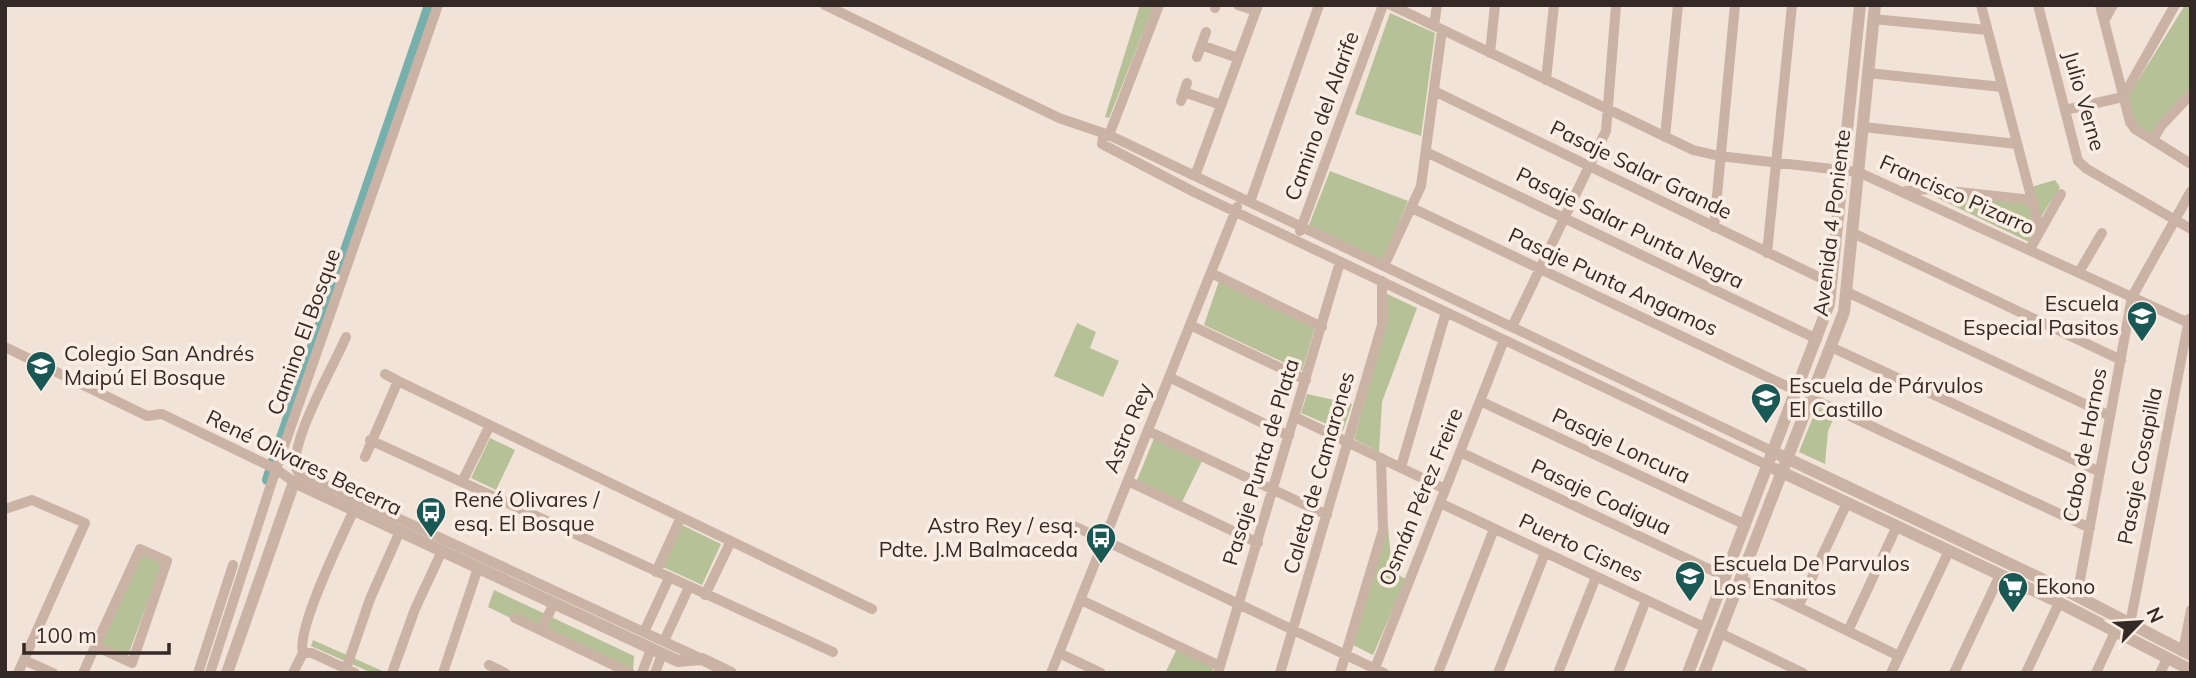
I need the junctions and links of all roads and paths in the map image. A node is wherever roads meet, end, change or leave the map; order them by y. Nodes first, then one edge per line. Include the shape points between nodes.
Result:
1 (438, 5) edge
2 (825, 5) edge
3 (1159, 5) edge
4 (1238, 5) edge
5 (1319, 5) edge
6 (1383, 5) edge
7 (1391, 5) edge
8 (1437, 5) edge
9 (1495, 5) edge
10 (1554, 5) edge
11 (1615, 5) edge
12 (1678, 5) edge
13 (1735, 5) edge
14 (1792, 5) edge
15 (1860, 5) edge
16 (1875, 5) edge
17 (1980, 5) edge
18 (2038, 5) edge
19 (2100, 5) edge
20 (2113, 5) edge
21 (2175, 5) edge
22 (1257, 8) edge
23 (1873, 19) junction
24 (2104, 21) junction
25 (1438, 28) junction
26 (1987, 30) junction
27 (1206, 32) dead end
28 (1201, 45) junction
29 (1490, 53) junction
30 (1197, 57) dead end
31 (1238, 58) junction
32 (1868, 73) junction
33 (1546, 80) junction
34 (2002, 87) junction
35 (1184, 92) dead end
36 (1434, 92) junction
37 (2191, 94) edge
38 (2123, 97) junction
39 (1221, 105) junction
40 (1608, 110) junction
41 (2065, 110) junction
42 (1863, 127) junction
43 (1109, 135) junction
44 (1665, 137) junction
45 (2153, 140) junction
46 (2017, 144) junction
47 (1426, 152) junction
48 (1719, 156) junction
49 (1777, 162) junction
50 (2191, 164) edge
51 (1589, 167) junction
52 (1843, 170) junction
53 (1858, 172) junction
54 (1195, 176) junction
55 (1906, 191) junction
56 (2191, 191) edge
57 (2061, 194) dead end
58 (1245, 200) junction
59 (2032, 200) junction
60 (1412, 208) junction
61 (1235, 211) junction
62 (1564, 218) junction
63 (2175, 220) junction
64 (1302, 227) junction
65 (1714, 227) junction
66 (2191, 229) edge
67 (2040, 231) junction
68 (1853, 233) junction
69 (2102, 233) dead end
70 (1297, 241) junction
71 (2029, 249) junction
72 (1768, 253) junction
73 (1340, 262) junction
74 (1384, 266) junction
75 (1540, 269) junction
76 (2079, 272) junction
77 (1211, 273) junction
78 (1382, 281) junction
79 (1832, 284) junction
80 (1847, 292) junction
81 (2132, 298) junction
82 (1446, 312) junction
83 (2190, 321) edge
84 (1190, 325) junction
85 (1322, 327) junction
86 (1512, 327) junction
87 (346, 337) dead end
88 (1817, 339) junction
89 (1504, 340) junction
90 (5, 347) edge
91 (1831, 347) junction
92 (2121, 360) junction
93 (385, 374) dead end
94 (1169, 377) junction
95 (1306, 380) junction
96 (398, 381) junction
97 (1797, 391) junction
98 (1811, 398) junction
99 (1480, 401) junction
100 (2110, 416) junction
101 (1295, 417) junction
102 (490, 425) junction
103 (1148, 430) junction
104 (1289, 436) junction
105 (370, 440) junction
106 (1348, 443) junction
107 (1460, 452) junction
108 (1774, 452) junction
109 (365, 457) dead end
110 (1381, 458) junction
111 (1787, 459) junction
112 (1769, 466) junction
113 (1401, 467) junction
114 (276, 469) junction
115 (1782, 472) junction
116 (2100, 472) junction
117 (1128, 481) junction
118 (294, 482) junction
119 (462, 482) junction
120 (1445, 489) junction
121 (1273, 490) junction
122 (1440, 503) junction
123 (1847, 503) junction
124 (5, 509) edge
125 (354, 510) junction
126 (1327, 515) junction
127 (681, 517) junction
128 (1746, 525) junction
129 (1074, 526) dead end
130 (1897, 526) junction
131 (2090, 528) junction
132 (1494, 529) junction
133 (400, 531) junction
134 (1104, 540) junction
135 (731, 541) junction
136 (1258, 543) junction
137 (442, 551) junction
138 (1949, 551) junction
139 (1545, 553) junction
140 (233, 565) dead end
141 (478, 568) junction
142 (656, 572) junction
143 (2000, 575) junction
144 (1596, 577) junction
145 (1726, 577) junction
146 (669, 578) junction
147 (1741, 579) junction
148 (689, 587) junction
149 (705, 595) junction
150 (2077, 596) junction
151 (1081, 600) junction
152 (1646, 600) junction
153 (554, 603) junction
154 (2059, 603) junction
155 (1238, 604) junction
156 (1798, 607) junction
157 (873, 608) dead end
158 (2191, 610) edge
159 (515, 618) dead end
160 (2130, 624) junction
161 (1706, 628) junction
162 (1293, 629) junction
163 (541, 630) junction
164 (1848, 631) junction
165 (644, 632) junction
166 (2115, 632) junction
167 (1720, 633) junction
168 (95, 646) junction
169 (659, 648) junction
170 (833, 652) dead end
171 (303, 653) junction
172 (1059, 653) junction
173 (2187, 653) edge
174 (1345, 654) junction
175 (1899, 656) junction
176 (2167, 659) junction
177 (24, 660) junction
178 (489, 665) dead end
179 (1219, 669) edge
180 (2191, 670) edge
181 (350, 671) edge
182 (1381, 672) edge
183 (18, 673) edge
184 (53, 673) edge
185 (83, 673) edge
186 (198, 673) edge
187 (209, 673) edge
188 (227, 673) edge
189 (293, 673) edge
190 (392, 673) edge
191 (443, 673) edge
192 (505, 673) edge
193 (630, 673) edge
194 (642, 673) edge
195 (655, 673) edge
196 (731, 673) edge
197 (1051, 673) edge
198 (1101, 673) edge
199 (1280, 673) edge
200 (1340, 673) edge
201 (1438, 673) edge
202 (1498, 673) edge
203 (1558, 673) edge
204 (1618, 673) edge
205 (1688, 673) edge
206 (1704, 673) edge
207 (1803, 673) edge
208 (1891, 673) edge
209 (1954, 673) edge
210 (2026, 673) edge
211 (2096, 673) edge
212 (2160, 673) edge

1 - 114 street, Camino El Bosque
2 - 43 street via 1059,118
3 - 43 street
4 - 22 street
5 - 58 street, Astro Rey
6 - 64 street, Camino del Alarife
7 - 25 street, Francisco Pizarro
8 - 25 street
9 - 29 street
10 - 33 street
11 - 40 street
12 - 44 street
13 - 48 street
14 - 49 street
15 - 52 street, Avenida 4 Poniente
16 - 23 street, Avenida 4 Poniente
17 - 26 street
18 - 41 street, Julio Verne
19 - 24 street
20 - 24 street
21 - 38 street
22 - 31 street
23 - 26 street
23 - 32 street, Avenida 4 Poniente
24 - 38 street
25 - 29 street, Francisco Pizarro
25 - 36 street
26 - 34 street
27 - 28 street
28 - 30 street
28 - 31 street
29 - 33 street, Francisco Pizarro
31 - 39 street
32 - 34 street
32 - 42 street, Avenida 4 Poniente
33 - 40 street, Francisco Pizarro
34 - 46 street
35 - 39 street
36 - 47 street
36 - 51 street, Pasaje Salar Grande
37 - 45 street
38 - 41 street
38 - 45 street via 2134,129
39 - 54 street
40 - 44 street, Francisco Pizarro
40 - 51 street via 1606,131
41 - 63 street, Julio Verne via 2080,164
42 - 46 street
42 - 53 street, Avenida 4 Poniente
43 - 54 street
43 - 61 street via 1102,144 1111,150
44 - 48 street, Francisco Pizarro
45 - 50 street
46 - 59 street
47 - 60 street
47 - 62 street, Pasaje Salar Punta Negra
48 - 49 street, Francisco Pizarro
48 - 65 street
49 - 52 street, Francisco Pizarro
49 - 72 street
51 - 62 street
51 - 65 street, Pasaje Salar Grande
52 - 53 street, Francisco Pizarro
52 - 79 street, Avenida 4 Poniente
53 - 55 street, Francisco Pizarro
53 - 68 street, Avenida 4 Poniente
54 - 58 street
55 - 59 street via 1930,189
55 - 71 street, Francisco Pizarro
56 - 63 street, Cabo de Hornos
57 - 67 street
58 - 61 street, Astro Rey
58 - 64 street
59 - 67 street
60 - 74 street
60 - 75 street, Pasaje Punta Angamos
61 - 70 street
61 - 77 street, Astro Rey
62 - 75 street
62 - 88 street, Pasaje Salar Punta Negra
63 - 66 street, Julio Verne
63 - 81 street, Cabo de Hornos
64 - 70 street, Camino del Alarife
64 - 74 street
65 - 72 street, Pasaje Salar Grande
67 - 71 street
68 - 80 street, Avenida 4 Poniente
68 - 92 street
69 - 76 street
70 - 73 street
71 - 76 street, Francisco Pizarro
72 - 79 street, Pasaje Salar Grande
73 - 78 street
73 - 85 street, Pasaje Punta de Plata
74 - 86 street
75 - 86 street
75 - 97 street, Pasaje Punta Angamos
76 - 81 street, Francisco Pizarro
77 - 84 street, Astro Rey
77 - 85 street
78 - 82 street
78 - 106 street, Caleta de Camarones via 1382,325
79 - 88 street, Avenida 4 Poniente
80 - 91 street, Avenida 4 Poniente
80 - 100 street
81 - 83 street, Francisco Pizarro
81 - 92 street, Cabo de Hornos
82 - 89 street
82 - 113 street
83 - 160 street, Pasaje Cosapilla
84 - 94 street, Astro Rey
84 - 95 street
85 - 95 street, Pasaje Punta de Plata
86 - 108 street
87 - 165 street, René Olivares Becerra via 310,414 294,461 298,472
88 - 97 street, Avenida 4 Poniente
89 - 99 street, Osmán Pérez Freire
89 - 112 street
90 - 114 street, René Olivares Becerra via 147,416 162,414
91 - 98 street, Avenida 4 Poniente
91 - 116 street
92 - 100 street, Cabo de Hornos
93 - 96 street
94 - 103 street, Astro Rey
94 - 104 street
95 - 101 street, Pasaje Punta de Plata
96 - 102 street
96 - 105 street
97 - 108 street, Avenida 4 Poniente
98 - 111 street, Avenida 4 Poniente
98 - 131 street
99 - 107 street, Osmán Pérez Freire
99 - 128 street, Pasaje Loncura
100 - 116 street, Cabo de Hornos
101 - 104 street, Pasaje Punta de Plata
101 - 106 street
102 - 119 street
102 - 127 street
103 - 117 street, Astro Rey
103 - 121 street
104 - 121 street, Pasaje Punta de Plata
105 - 109 street
105 - 119 street
106 - 110 street
106 - 126 street, Caleta de Camarones
107 - 120 street, Osmán Pérez Freire
107 - 145 street, Pasaje Codigua
108 - 111 street
108 - 112 street, Avenida 4 Poniente
110 - 113 street
110 - 174 street via 1383,530
111 - 115 street, Avenida 4 Poniente
111 - 150 street
112 - 115 street
112 - 128 street, Avenida 4 Poniente
113 - 120 street
114 - 118 street, René Olivares Becerra
114 - 187 street, Camino El Bosque
115 - 123 street
115 - 147 street, Avenida 4 Poniente
116 - 131 street, Cabo de Hornos
117 - 134 street, Astro Rey
117 - 136 street
118 - 125 street, René Olivares Becerra
118 - 188 street
119 - 142 street
120 - 122 street, Osmán Pérez Freire
121 - 126 street
121 - 136 street, Pasaje Punta de Plata
122 - 132 street, Puerto Cisnes
122 - 182 street, Osmán Pérez Freire
123 - 130 street
123 - 156 street
124 - 177 street via 32,500 85,523
125 - 133 street, René Olivares Becerra
125 - 171 street via 319,589 302,641
126 - 162 street, Caleta de Camarones
127 - 135 street
127 - 142 street
128 - 145 street, Avenida 4 Poniente
129 - 134 street
130 - 138 street
130 - 164 street
131 - 150 street, Cabo de Hornos
132 - 139 street, Puerto Cisnes
132 - 201 street
133 - 137 street, René Olivares Becerra
133 - 181 street via 370,599
134 - 151 street, Astro Rey
134 - 155 street
135 - 149 street
135 - 157 street
136 - 155 street, Pasaje Punta de Plata
137 - 141 street, René Olivares Becerra
137 - 190 street
138 - 143 street
138 - 175 street
139 - 144 street, Puerto Cisnes
139 - 202 street
140 - 186 street
141 - 153 street, René Olivares Becerra
141 - 191 street
142 - 146 street
143 - 154 street
143 - 209 street
144 - 152 street, Puerto Cisnes
144 - 203 street
145 - 161 street, Avenida 4 Poniente
146 - 148 street
146 - 165 street
147 - 156 street
147 - 167 street, Avenida 4 Poniente
148 - 149 street
148 - 169 street
149 - 170 street
150 - 160 street
151 - 172 street, Astro Rey
151 - 179 street
152 - 161 street, Puerto Cisnes
152 - 204 street
153 - 163 street
153 - 169 street, René Olivares Becerra
154 - 166 street
154 - 210 street
155 - 162 street
155 - 179 street, Pasaje Punta de Plata
156 - 164 street
158 - 173 street
159 - 163 street
160 - 173 street
161 - 205 street, Avenida 4 Poniente
162 - 174 street
162 - 199 street, Caleta de Camarones
163 - 193 street
164 - 175 street
165 - 169 street, René Olivares Becerra
166 - 176 street
166 - 211 street
167 - 206 street, Avenida 4 Poniente
167 - 207 street
168 - 168 street via 140,548 167,561 132,663
168 - 185 street
169 - 194 street
169 - 195 street
169 - 196 street, René Olivares Becerra via 683,662 702,659
171 - 181 street
171 - 189 street
172 - 197 street, Astro Rey
172 - 198 street
174 - 182 street
174 - 200 street
175 - 208 street
176 - 180 street
176 - 212 street
177 - 183 street
177 - 184 street
178 - 192 street

